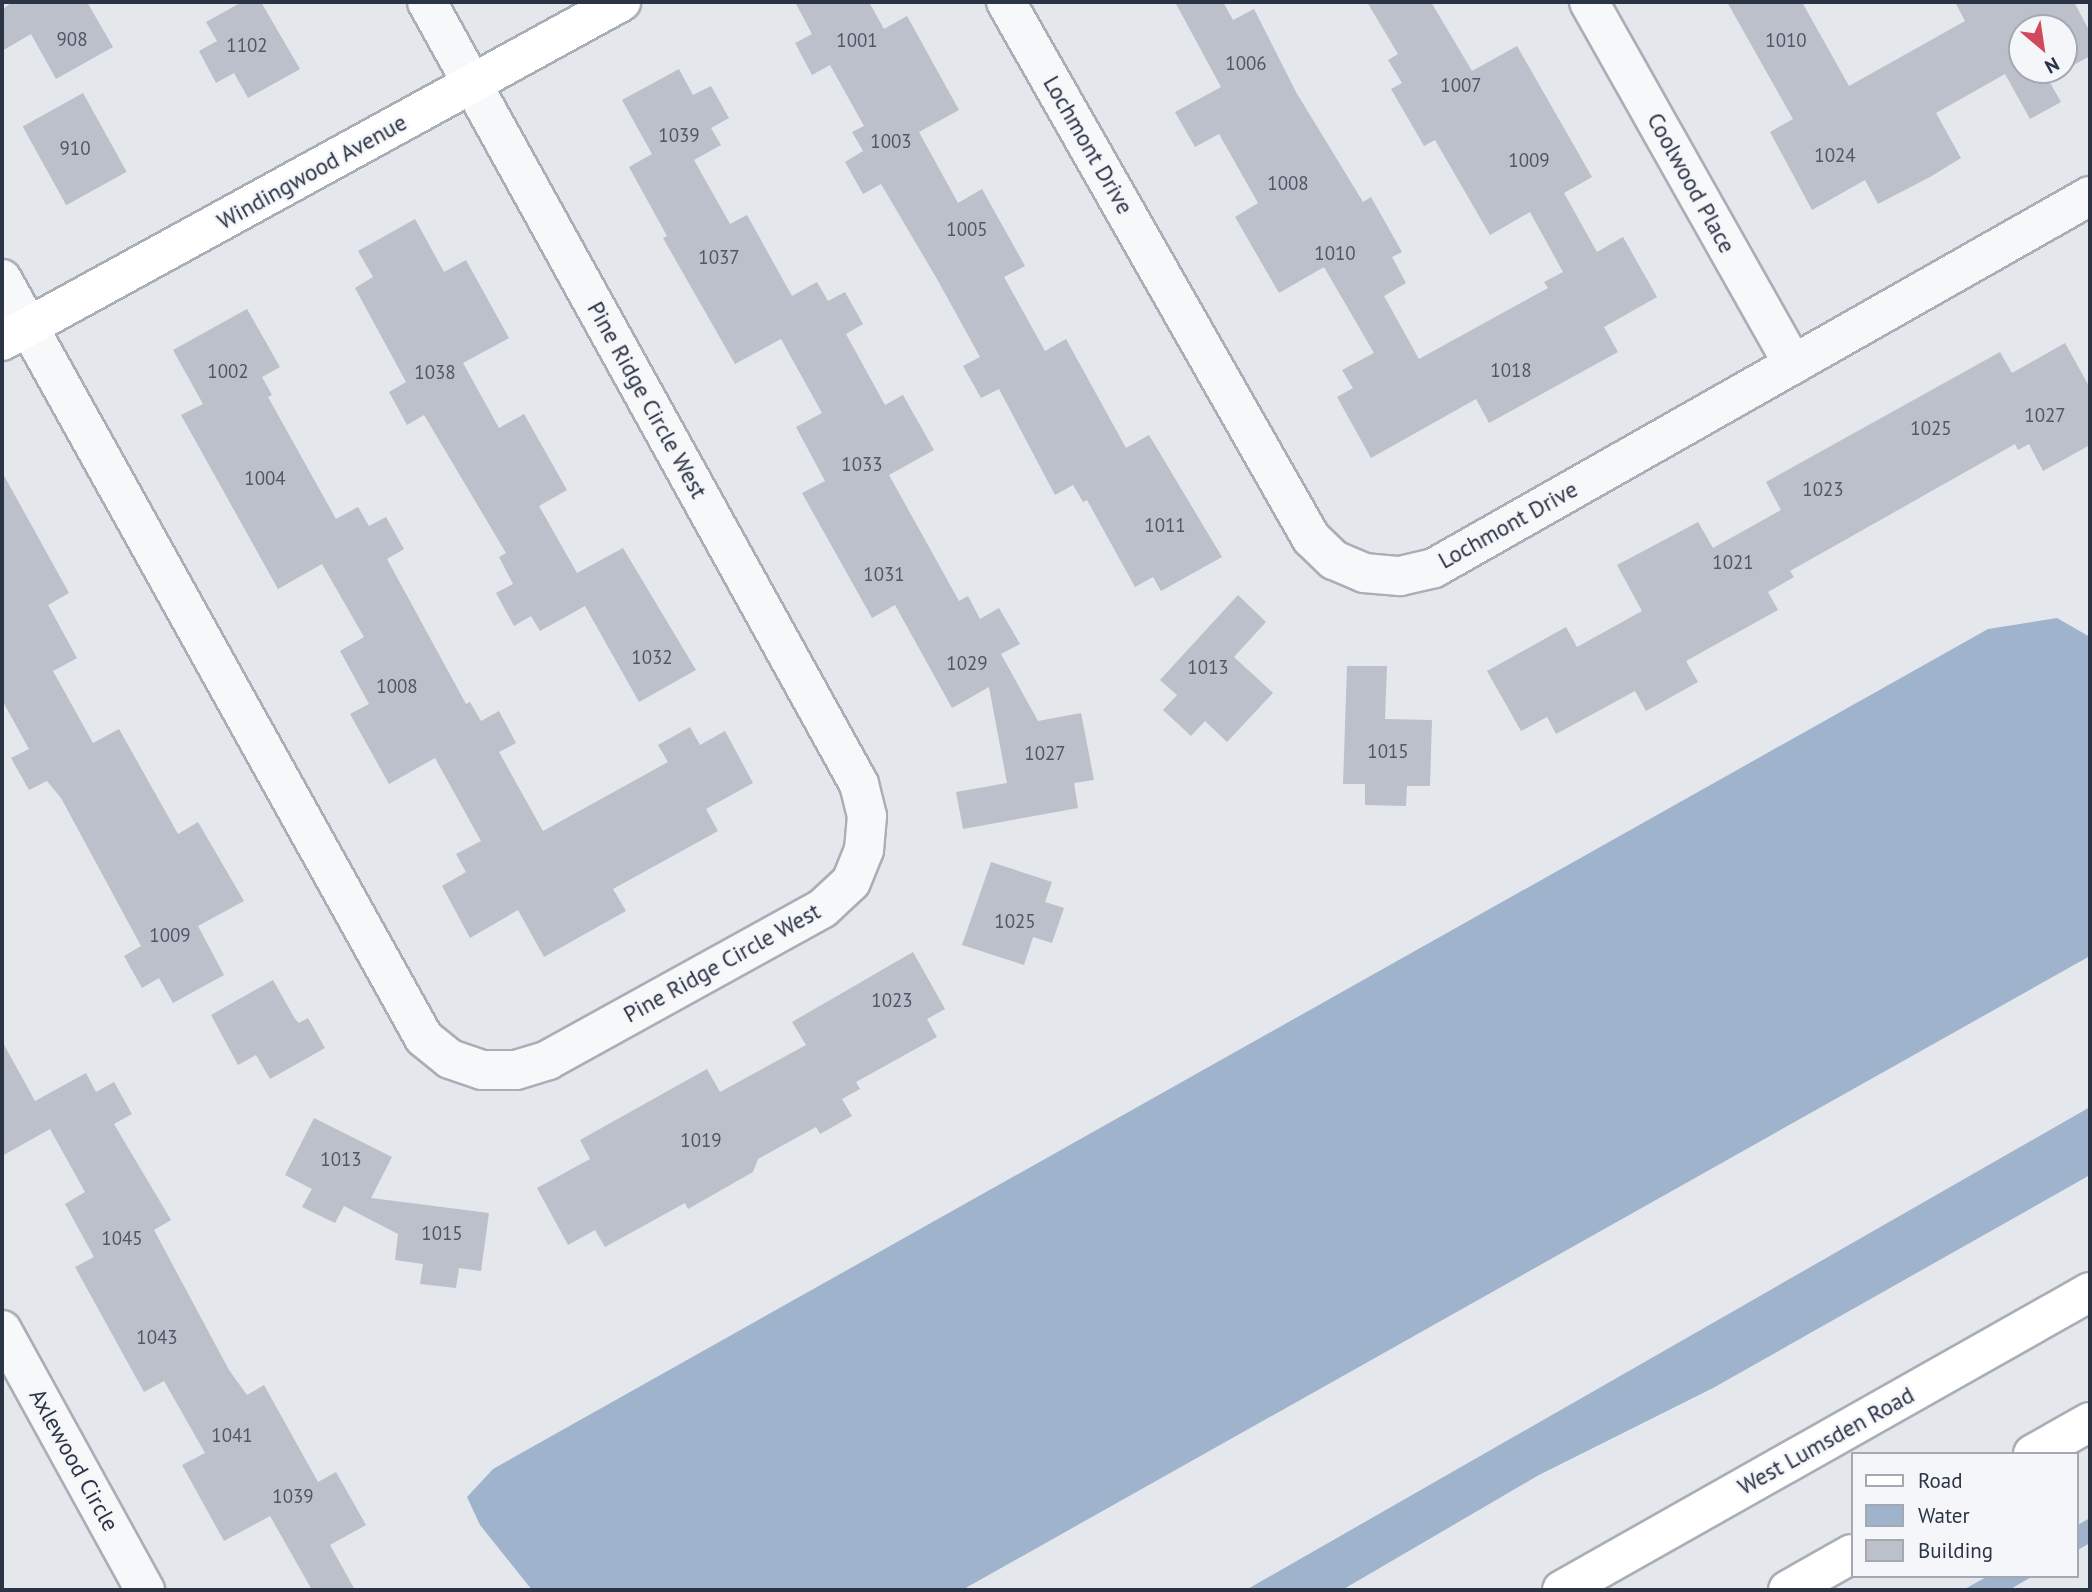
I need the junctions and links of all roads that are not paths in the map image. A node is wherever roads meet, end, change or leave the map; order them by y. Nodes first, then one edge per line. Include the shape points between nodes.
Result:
1 (427, 2) edge
2 (621, 2) edge
3 (1006, 2) edge
4 (1588, 2) edge
5 (472, 85) junction
6 (2090, 196) edge
7 (2, 279) edge
8 (15, 334) edge
9 (1793, 364) junction
10 (2090, 1292) edge
11 (2, 1330) edge
12 (2090, 1422) edge
13 (2037, 1452) edge
14 (1850, 1555) edge
15 (145, 1590) edge
16 (1562, 1590) edge
17 (1788, 1590) edge

1 - 5 street, Pine Ridge Circle West
2 - 5 main road, Windingwood Avenue
3 - 9 street, Lochmont Drive via 1311,538 1335,560 1364,573 1400,576 1434,568
4 - 9 street, Coolwood Place
5 - 8 main road, Windingwood Avenue
5 - 8 street, Pine Ridge Circle West via 859,785 867,816 864,850 851,882 823,908 560,1053 516,1070 482,1070 450,1059 424,1038
6 - 9 street, Lochmont Drive
7 - 8 street, Pine Ridge Circle West
10 - 16 main road, West Lumsden Road
11 - 15 street, Axlewood Circle
12 - 13 main road
14 - 17 main road

